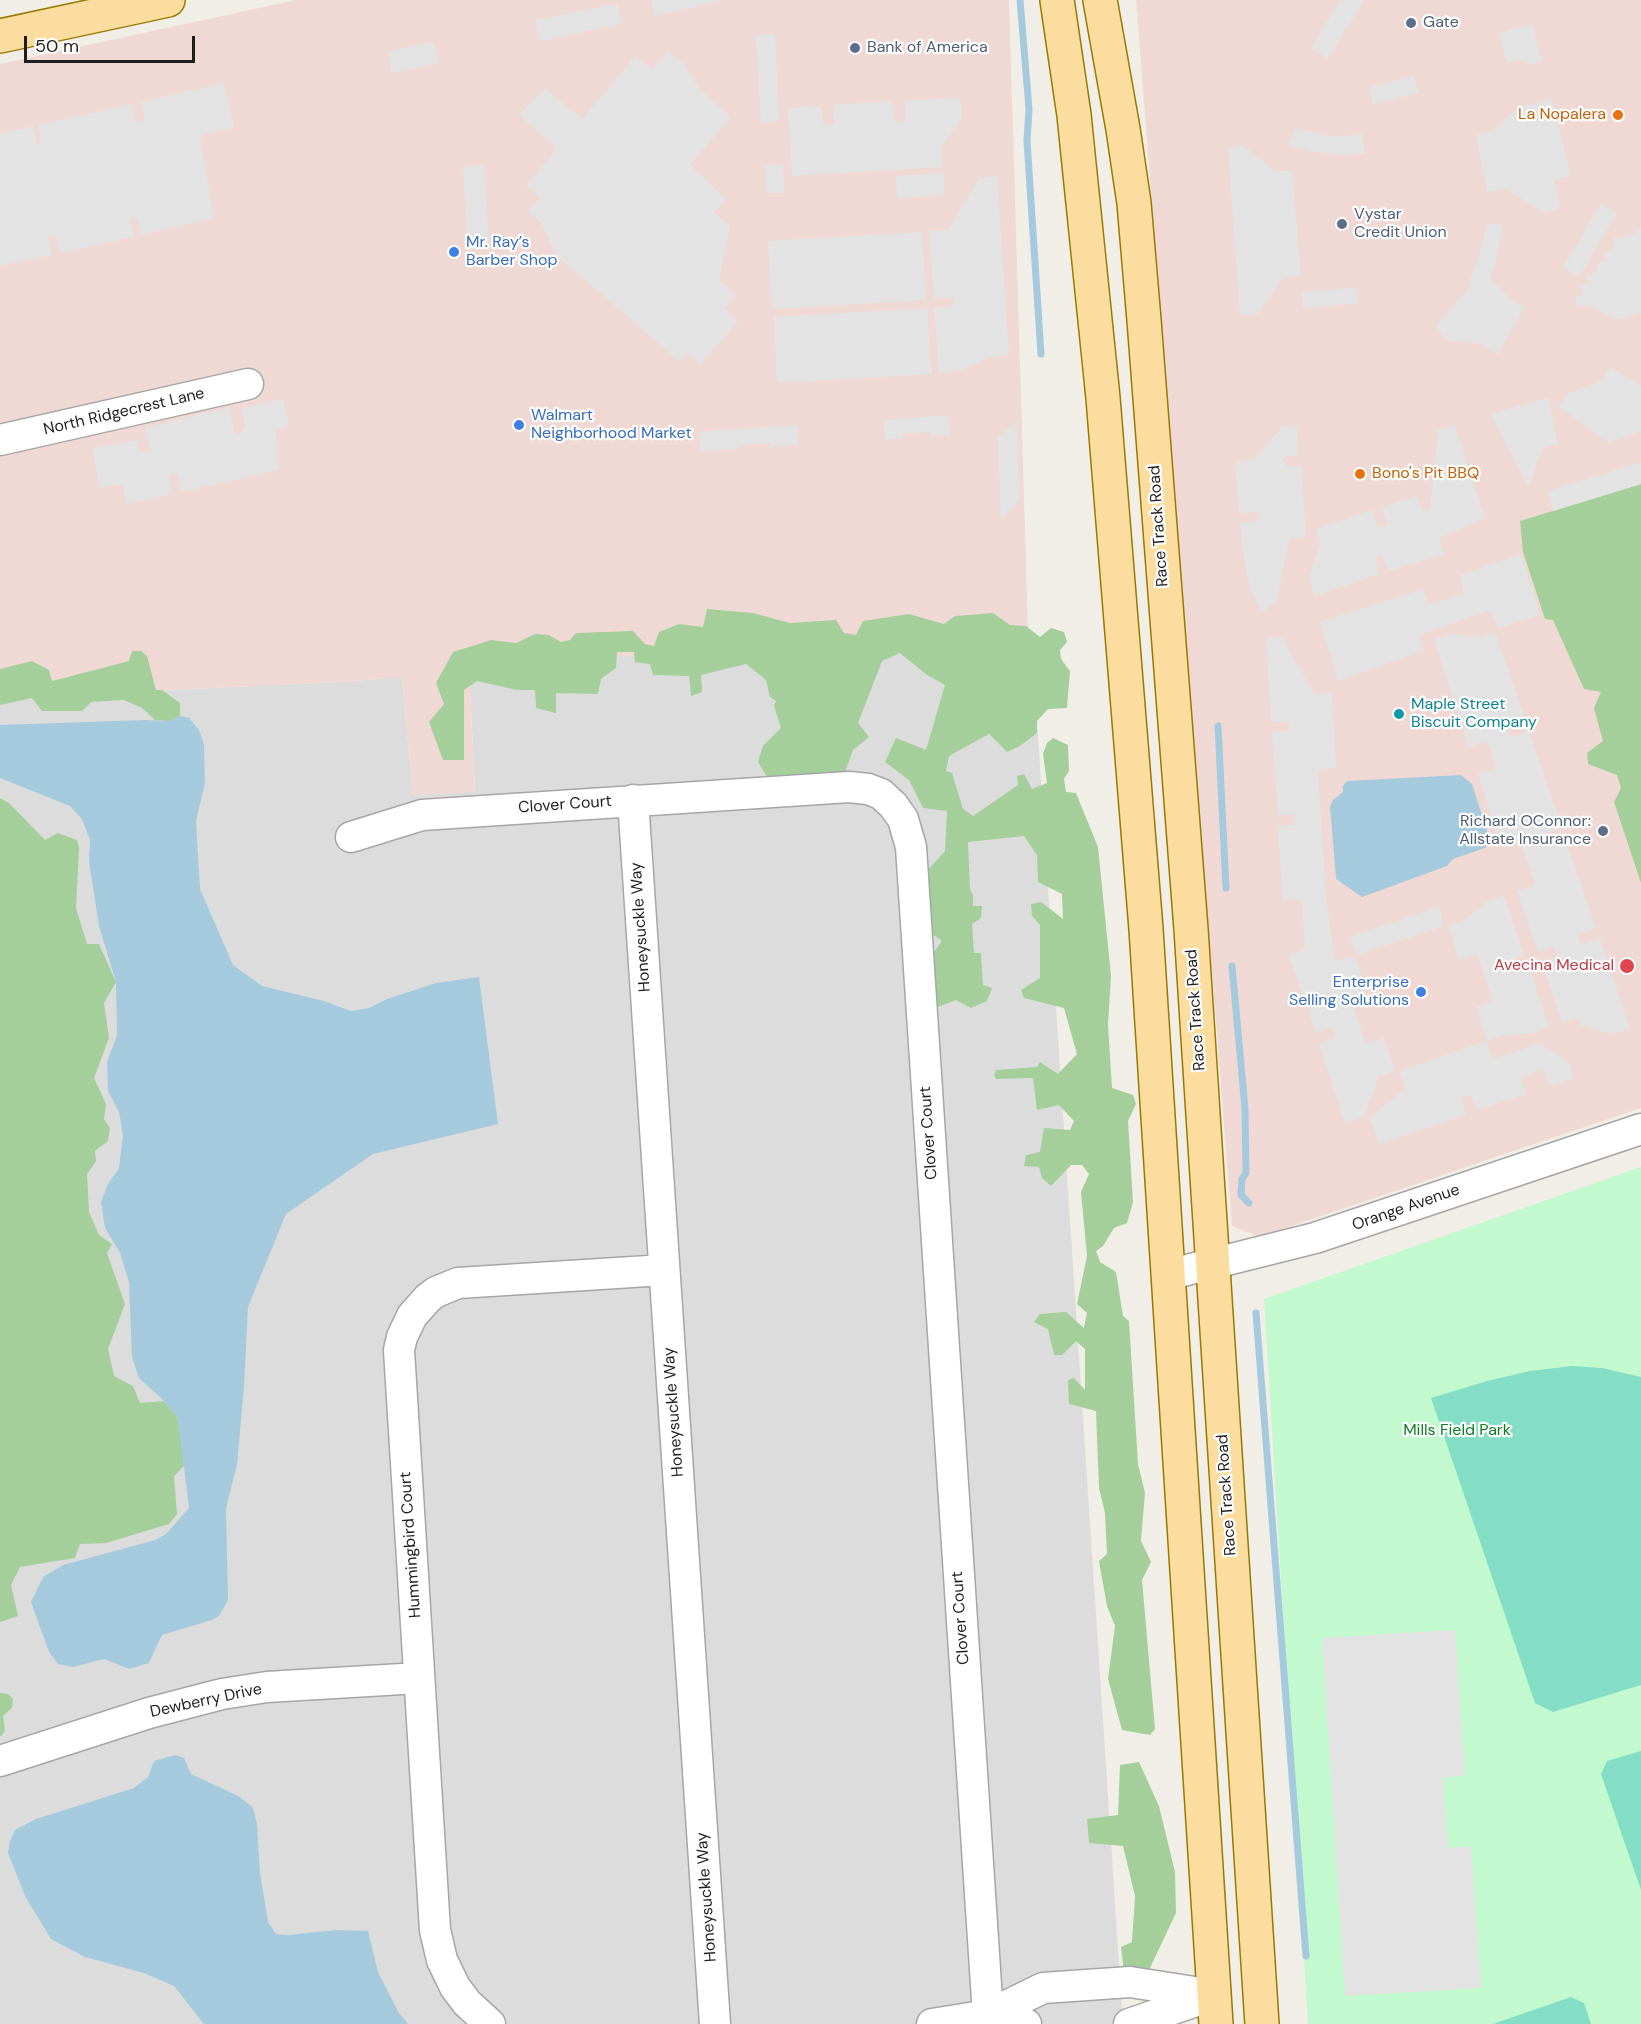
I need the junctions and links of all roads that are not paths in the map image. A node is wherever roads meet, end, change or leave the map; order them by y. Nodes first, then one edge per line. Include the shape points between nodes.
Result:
1 (168, 0) edge
2 (1057, 0) edge
3 (1100, 0) edge
4 (1116, 0) edge
5 (0, 36) edge
6 (1112, 62) junction
7 (248, 384) dead end
8 (1150, 395) junction
9 (1103, 398) junction
10 (0, 440) edge
11 (1161, 547) junction
12 (1115, 550) junction
13 (633, 801) junction
14 (351, 837) dead end
15 (1641, 1129) edge
16 (1212, 1265) junction
17 (664, 1270) junction
18 (1167, 1275) junction
19 (420, 1678) junction
20 (0, 1761) edge
21 (1215, 2010) edge
22 (1261, 2011) edge
23 (988, 2015) junction
24 (490, 2024) edge
25 (715, 2024) edge
26 (932, 2024) edge
27 (1026, 2024) edge
28 (1129, 2024) edge

1 - 5 main road
2 - 9 main road via 1074,115
3 - 6 main road, Race Track Road
4 - 6 main road
6 - 8 main road, Race Track Road via 1134,203
7 - 10 street, North Ridgecrest Lane
8 - 9 main road
8 - 11 main road, Race Track Road
9 - 12 main road
11 - 12 main road
11 - 16 main road, Race Track Road
12 - 18 main road via 1146,929
13 - 14 street, Clover Court via 422,815
13 - 17 street, Honeysuckle Way
13 - 23 street, Clover Court via 868,789 893,805 908,832
15 - 16 street, Orange Avenue via 1315,1238
16 - 18 street, Orange Avenue
16 - 22 main road, Race Track Road
17 - 19 street, Hummingbird Court via 458,1283 436,1292 412,1316 399,1350
17 - 25 street, Honeysuckle Way
18 - 21 main road
19 - 20 street, Dewberry Drive via 267,1687 222,1694
19 - 24 street, Hummingbird Court via 435,1930 442,1960 455,1987
21 - 22 main road
21 - 23 street via 1130,1982 1043,1988
21 - 28 street
23 - 26 street
23 - 27 street

